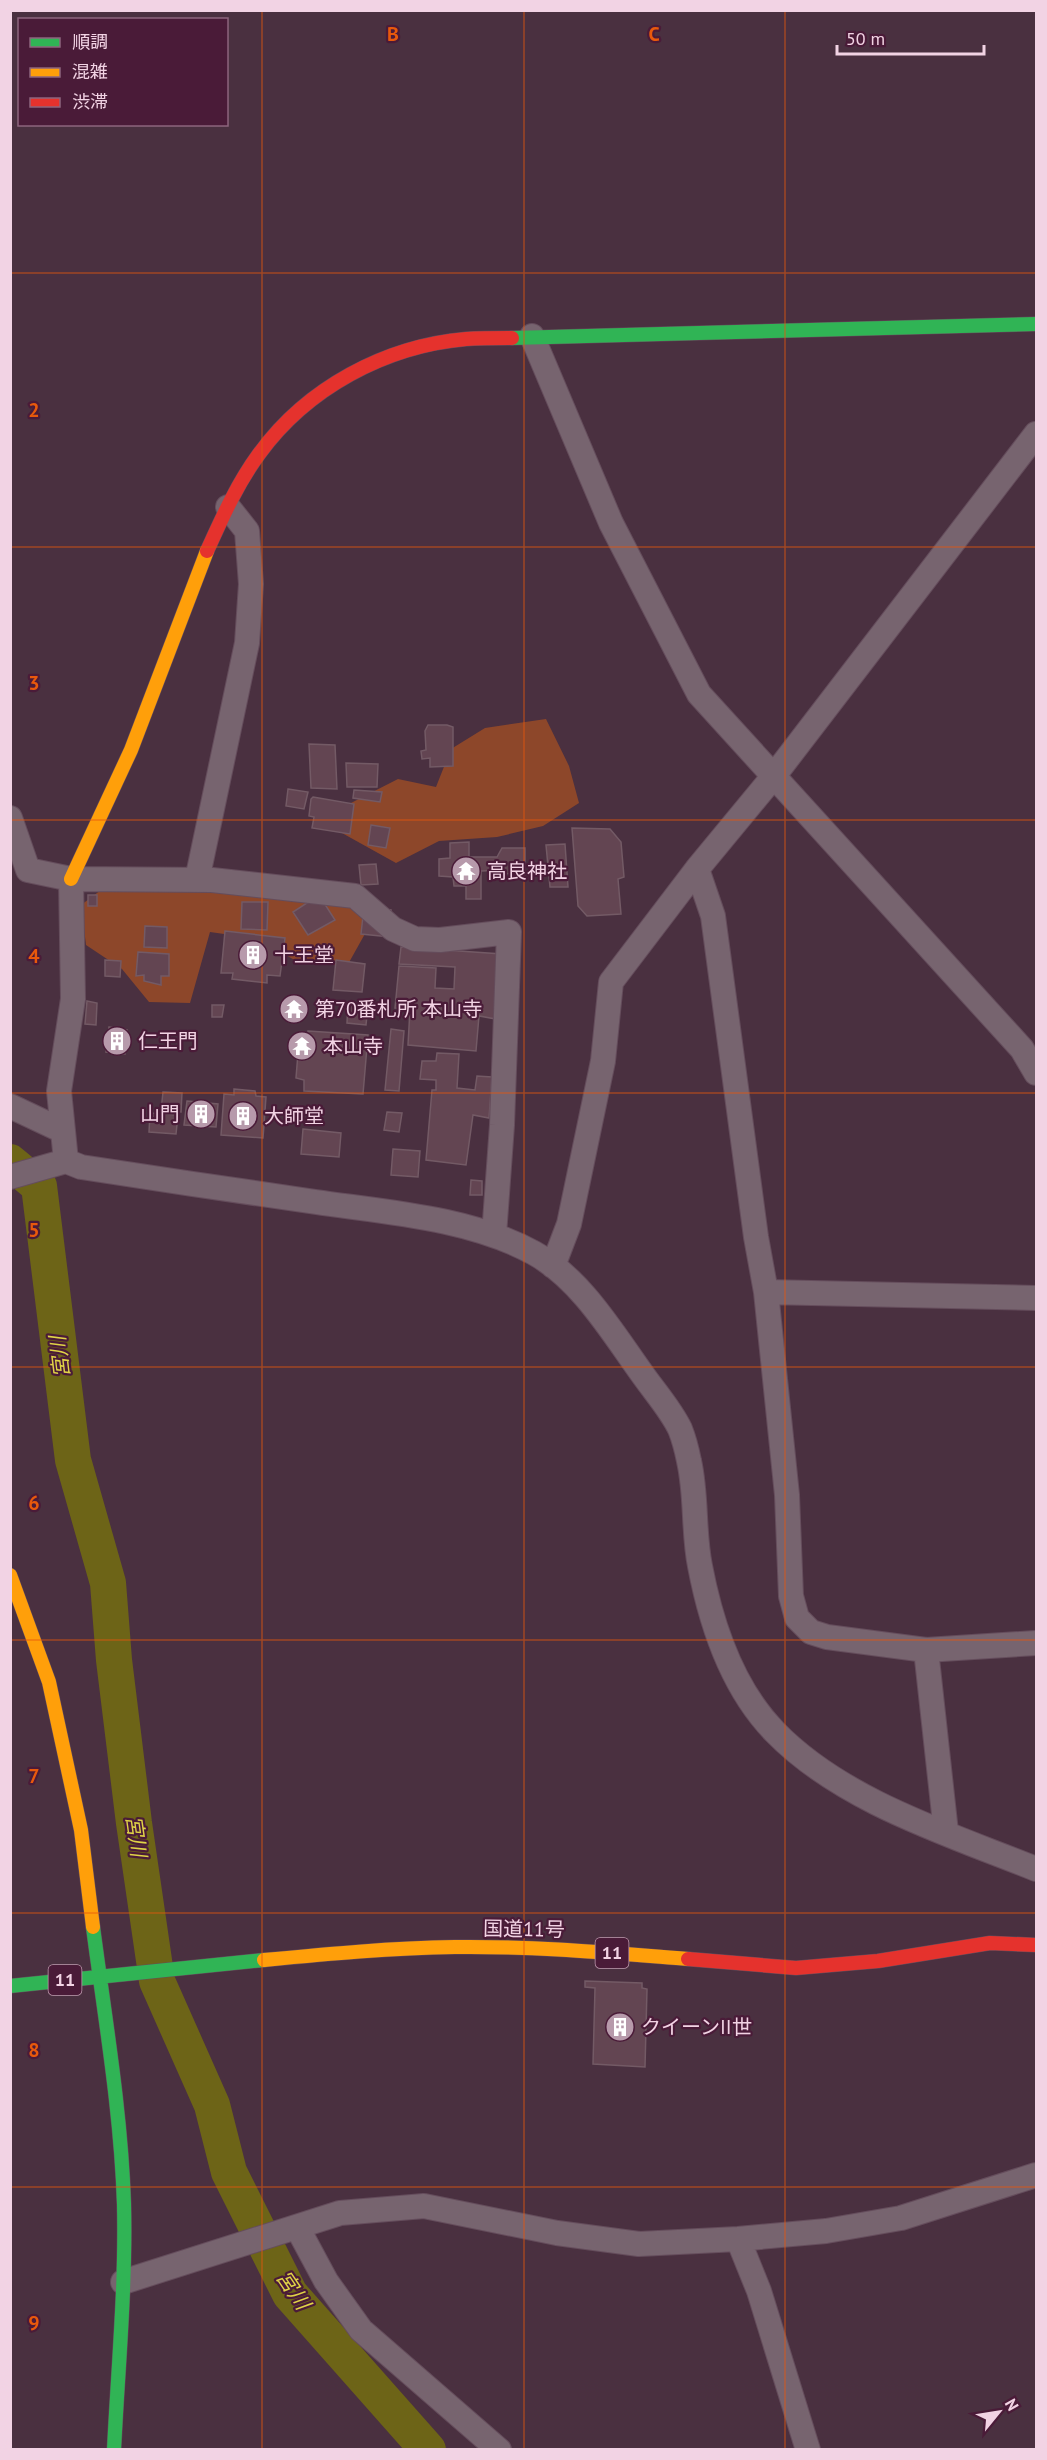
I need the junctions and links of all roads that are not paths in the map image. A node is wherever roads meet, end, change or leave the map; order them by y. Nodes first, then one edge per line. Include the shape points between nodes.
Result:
1 (1036, 324) edge
2 (532, 336) junction
3 (1036, 435) edge
4 (228, 507) junction
5 (773, 777) junction
6 (10, 818) edge
7 (697, 869) junction
8 (19, 872) edge
9 (72, 879) junction
10 (197, 879) junction
11 (1036, 1073) edge
12 (10, 1106) edge
13 (63, 1131) junction
14 (62, 1163) junction
15 (10, 1177) edge
16 (494, 1235) junction
17 (553, 1266) junction
18 (766, 1292) junction
19 (1036, 1298) edge
20 (10, 1575) edge
21 (1036, 1643) edge
22 (926, 1650) junction
23 (946, 1832) junction
24 (1036, 1869) edge
25 (1036, 1945) edge
26 (106, 1976) junction
27 (14, 1985) edge
28 (1036, 2175) edge
29 (297, 2227) junction
30 (738, 2239) junction
31 (123, 2282) junction
32 (114, 2450) edge
33 (499, 2450) edge
34 (808, 2450) edge

1 - 2 main road
2 - 4 main road via 427,345 383,358 346,377 281,427 251,464
2 - 5 street via 611,523 699,694
3 - 5 street
4 - 9 main road via 123,768
4 - 10 street via 247,531 251,584 247,643
5 - 7 street
5 - 11 street via 1022,1049
6 - 8 street
7 - 17 street via 611,982 603,1061 569,1224
7 - 18 street via 714,916
8 - 9 street
9 - 10 street
9 - 13 street via 73,999 59,1091
10 - 16 street via 355,896 393,929 415,939 509,932
12 - 13 street
13 - 14 street
14 - 15 street
14 - 16 street via 397,1214
16 - 17 street
17 - 23 street via 604,1320 679,1428 696,1498 699,1564 727,1659 749,1698 773,1731 810,1762 865,1797
18 - 19 street
18 - 22 street via 787,1495 791,1596 797,1617 811,1632 826,1637
20 - 26 main road via 48,1682 66,1755
21 - 22 street
22 - 23 street
23 - 24 street
25 - 26 main road, 国道11号 / 11 via 990,1943 878,1962 796,1968 576,1950 456,1947 345,1952
26 - 27 main road, 国道11号 / 11
26 - 31 main road via 124,2203
28 - 30 street via 901,2218 826,2231
29 - 30 street via 340,2213 424,2206 557,2233 639,2244
29 - 31 street
29 - 33 street via 326,2281 361,2330
30 - 34 street via 759,2291
31 - 32 main road

